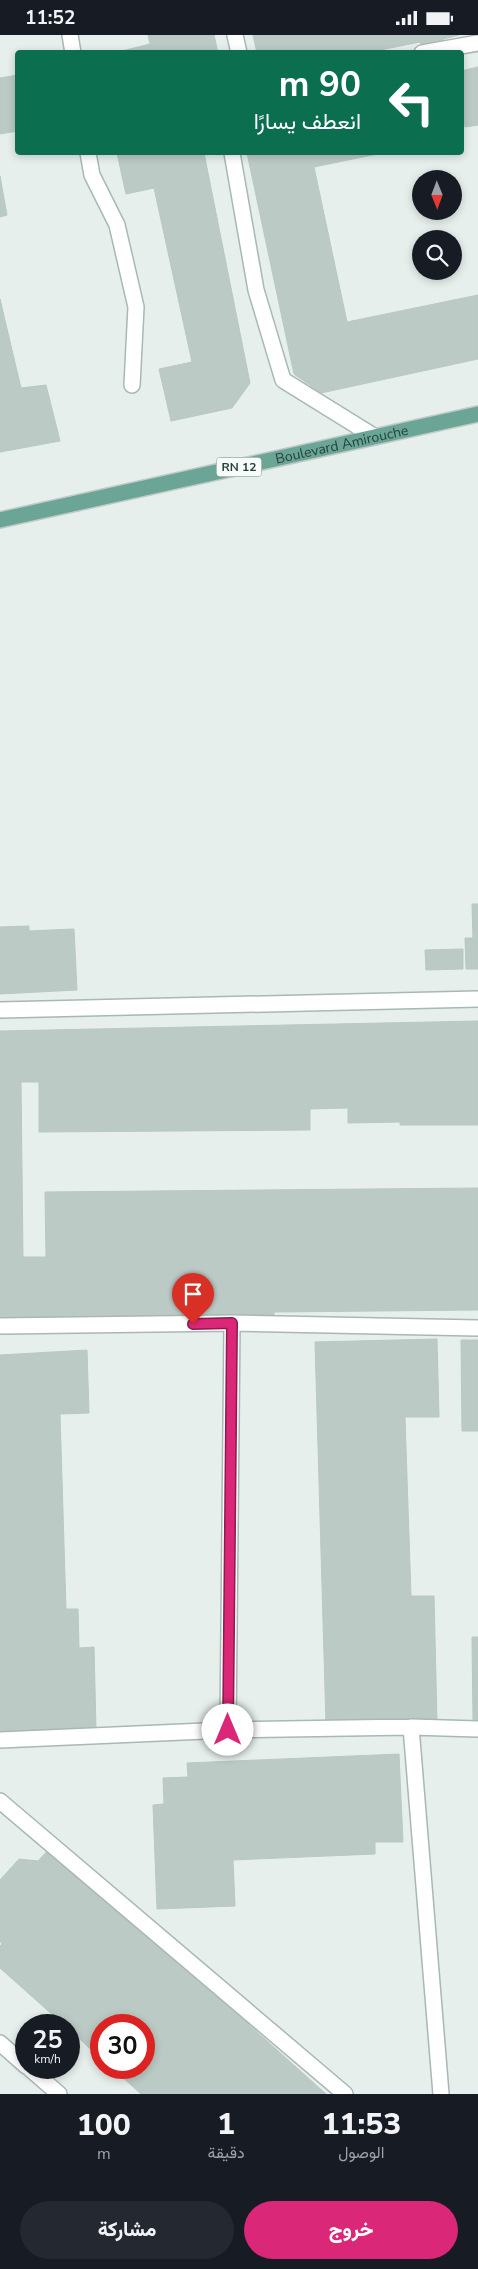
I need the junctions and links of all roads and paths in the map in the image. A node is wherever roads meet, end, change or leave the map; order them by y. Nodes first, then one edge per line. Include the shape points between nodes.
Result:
1 (70, 35) edge
2 (235, 35) edge
3 (478, 43) edge
4 (72, 50) edge
5 (238, 50) edge
6 (439, 50) edge
7 (88, 155) edge
8 (232, 155) edge
9 (132, 385) dead end
10 (478, 414) edge
11 (375, 437) junction
12 (0, 520) edge
13 (478, 999) edge
14 (0, 1010) edge
15 (232, 1323) junction
16 (0, 1326) edge
17 (478, 1328) edge
18 (411, 1727) junction
19 (478, 1729) edge
20 (228, 1730) junction
21 (0, 1739) edge
22 (0, 1801) edge
23 (0, 2043) edge
24 (15, 2056) edge
25 (41, 2079) edge
26 (59, 2094) edge
27 (345, 2094) edge
28 (441, 2094) edge

1 - 4 street
2 - 5 street
3 - 6 street
7 - 9 street via 92,175 117,225 136,307
8 - 11 street via 256,291 283,380
10 - 11 main road, Boulevard Amirouche / RN 12
11 - 12 main road, Boulevard Amirouche / RN 12
13 - 14 street
15 - 16 street
15 - 17 street
15 - 20 street
18 - 19 street
18 - 20 street
18 - 28 street
20 - 21 street
22 - 27 street
23 - 24 street
25 - 26 street

